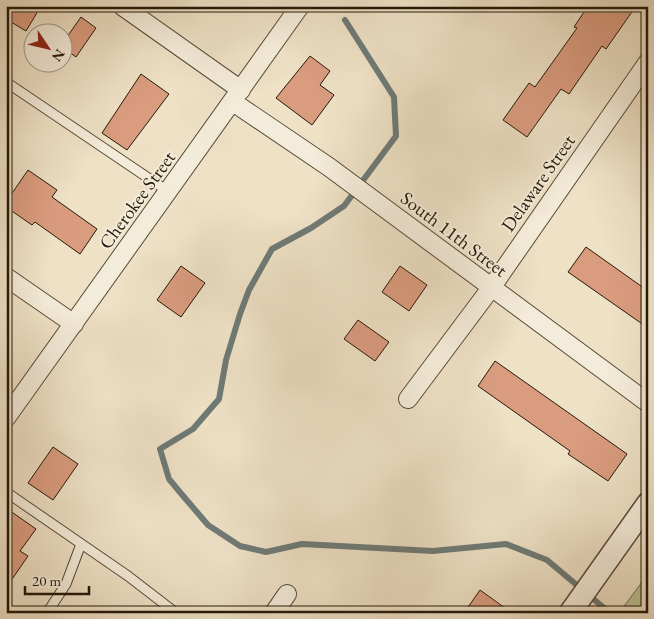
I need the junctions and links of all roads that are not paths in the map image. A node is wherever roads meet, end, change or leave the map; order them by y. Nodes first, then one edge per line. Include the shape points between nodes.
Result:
1 (122, 6) edge
2 (300, 6) edge
3 (648, 62) edge
4 (6, 82) edge
5 (237, 96) junction
6 (169, 192) junction
7 (6, 277) edge
8 (491, 288) junction
9 (74, 324) junction
10 (408, 399) dead end
11 (648, 403) edge
12 (6, 418) edge
13 (6, 492) edge
14 (648, 503) edge
15 (81, 544) junction
16 (288, 594) dead end
17 (573, 609) edge
18 (47, 613) edge
19 (176, 613) edge
20 (274, 613) edge

1 - 5 street, South 11th Street
2 - 5 street, Cherokee Street
3 - 8 street, Delaware Street
4 - 6 lane
5 - 6 street, Cherokee Street
5 - 8 street, South 11th Street
6 - 9 street, Cherokee Street
7 - 9 street
8 - 10 street, Delaware Street
8 - 11 street, South 11th Street
9 - 12 street, Cherokee Street
13 - 15 lane
14 - 17 street
15 - 18 lane via 66,584
15 - 19 lane
16 - 20 street

